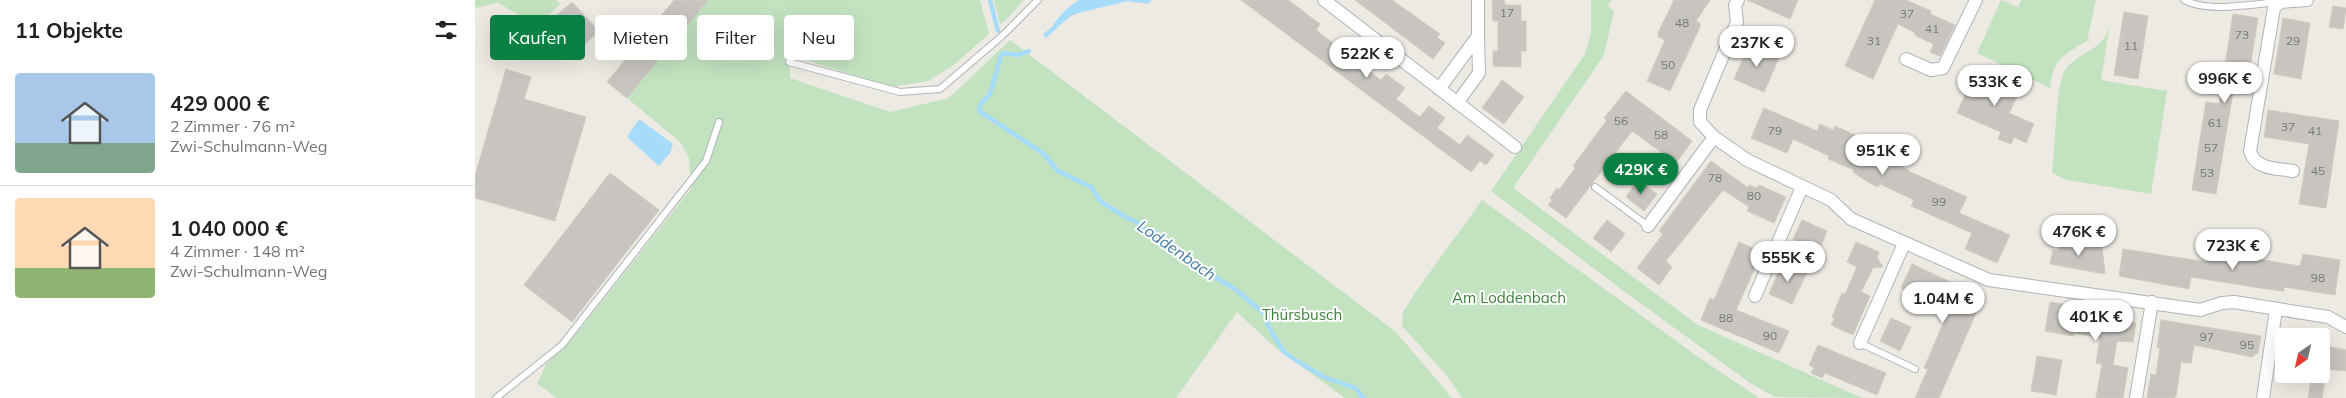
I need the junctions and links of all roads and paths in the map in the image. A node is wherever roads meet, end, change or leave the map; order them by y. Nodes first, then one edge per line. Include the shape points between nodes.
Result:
1 (1038, 0) edge
2 (1324, 0) edge
3 (1478, 0) edge
4 (1738, 0) edge
5 (1975, 0) edge
6 (2184, 0) edge
7 (2307, 0) edge
8 (2280, 2) junction
9 (1478, 36) junction
10 (1906, 58) dead end
11 (789, 62) dead end
12 (1439, 89) junction
13 (1457, 104) junction
14 (719, 122) dead end
15 (1715, 137) junction
16 (1515, 147) dead end
17 (2293, 171) dead end
18 (1803, 186) junction
19 (1595, 188) dead end
20 (1649, 226) joint
21 (1904, 244) junction
22 (1755, 296) dead end
23 (2152, 302) junction
24 (2276, 310) junction
25 (2346, 327) edge
26 (1860, 343) joint
27 (1915, 369) dead end
28 (496, 398) edge
29 (2136, 398) edge
30 (2263, 398) edge

1 - 11 lane via 940,89 900,92
2 - 12 street
3 - 9 street
4 - 15 street via 1735,5 1737,22 1699,110 1700,122
5 - 10 street via 1943,68 1931,70
6 - 8 lane via 2221,7
7 - 8 street
8 - 17 street via 2271,16 2250,150 2253,160 2259,165
9 - 12 street
9 - 13 street via 1479,73
12 - 13 street
13 - 16 street
14 - 28 lane via 706,161 561,345
15 - 18 street via 1747,160
15 - 20 street
18 - 21 street via 1831,200 1851,219
18 - 22 street
19 - 20 lane
21 - 23 street via 1989,280
21 - 26 street
23 - 24 street via 2200,310 2234,302
23 - 29 street
24 - 25 street via 2328,317
24 - 30 street
26 - 27 lane

